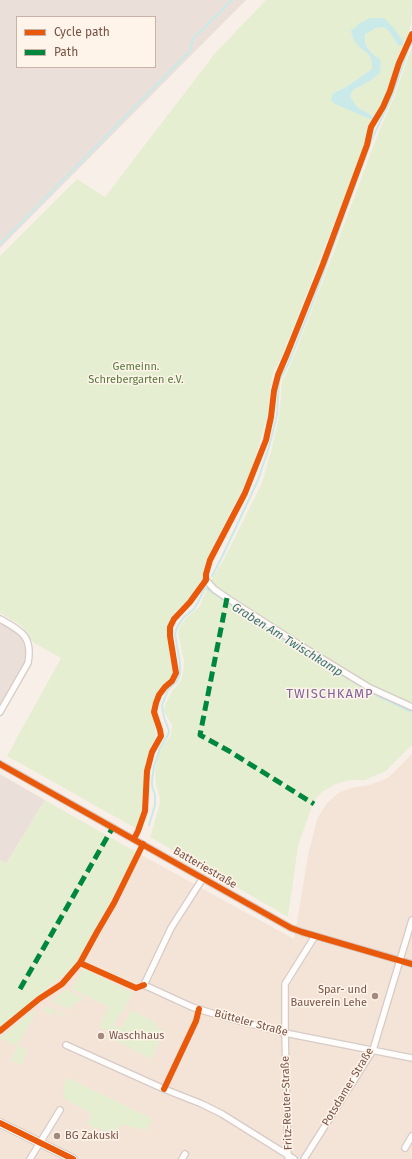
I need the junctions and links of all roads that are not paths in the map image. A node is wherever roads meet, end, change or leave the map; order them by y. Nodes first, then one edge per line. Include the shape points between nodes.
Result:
1 (206, 580) dead end
2 (0, 619) edge
3 (412, 707) edge
4 (0, 712) edge
5 (0, 764) edge
6 (203, 878) junction
7 (412, 920) edge
8 (315, 936) junction
9 (399, 960) junction
10 (412, 964) edge
11 (285, 1033) junction
12 (66, 1045) dead end
13 (373, 1050) junction
14 (412, 1058) edge
15 (60, 1110) dead end
16 (0, 1123) edge
17 (412, 1136) edge
18 (40, 1143) junction
19 (405, 1148) dead end
20 (288, 1157) edge
21 (30, 1159) edge
22 (74, 1159) edge
23 (294, 1159) edge
24 (304, 1159) edge

1 - 3 street via 227,598 303,647 370,688
2 - 4 street via 24,635 29,655 28,663
5 - 6 street, Batteriestraße
6 - 8 street, Batteriestraße via 291,928
6 - 11 street, Bütteler Straße via 170,928 144,985 192,1007
7 - 9 street, Potsdamer Straße
8 - 9 street, Batteriestraße
8 - 11 street, Fritz-Reuter-Straße via 285,984
9 - 10 street, Batteriestraße
9 - 13 street, Potsdamer Straße
11 - 13 street, Bütteler Straße
11 - 20 street, Fritz-Reuter-Straße
12 - 20 street via 222,1114
13 - 14 street, Bütteler Straße
13 - 24 street, Potsdamer Straße
15 - 18 street
16 - 18 main road
17 - 19 street
18 - 21 street
18 - 22 main road
20 - 23 street

